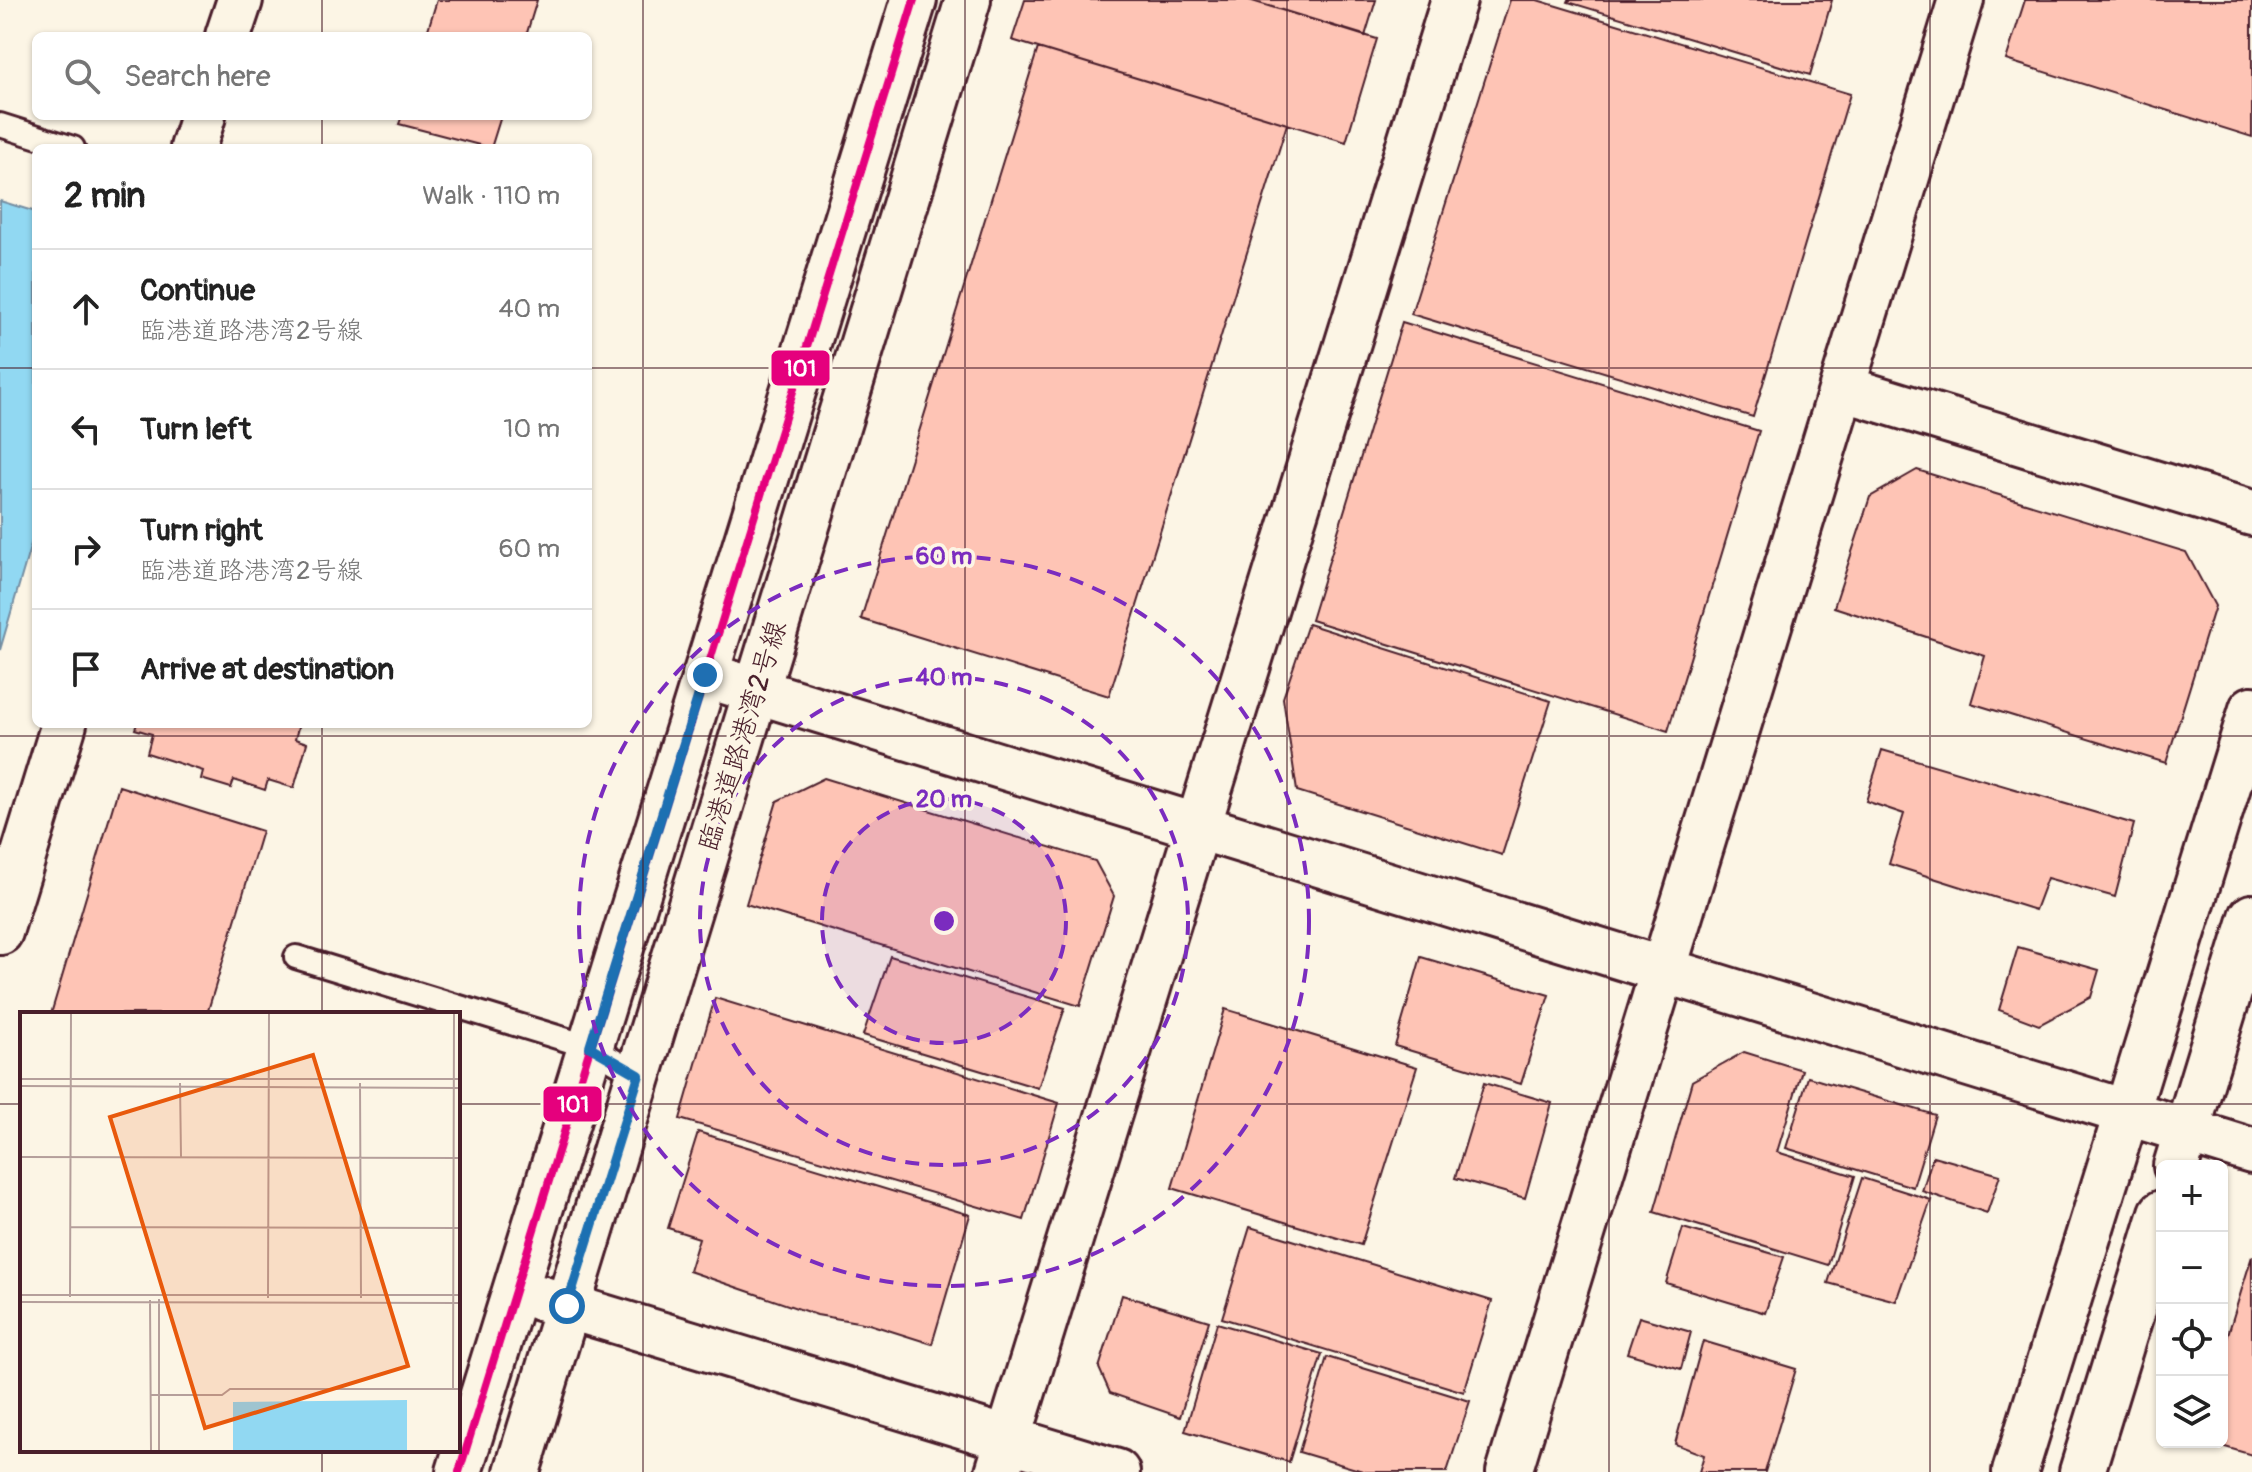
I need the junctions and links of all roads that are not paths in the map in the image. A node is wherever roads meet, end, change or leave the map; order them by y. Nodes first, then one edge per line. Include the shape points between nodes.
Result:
1 (240, 0) edge
2 (914, 0) edge
3 (968, 0) edge
4 (1454, 0) edge
5 (1961, 0) edge
6 (229, 32) edge
7 (202, 120) edge
8 (0, 125) edge
9 (60, 144) edge
10 (194, 144) edge
11 (1842, 388) junction
12 (2252, 513) edge
13 (705, 675) junction
14 (756, 692) junction
15 (2252, 709) edge
16 (63, 728) edge
17 (1198, 826) junction
18 (2252, 917) edge
19 (0, 932) edge
20 (296, 957) dead end
21 (1663, 970) junction
22 (590, 1047) junction
23 (639, 1075) junction
24 (2127, 1113) junction
25 (2182, 1149) edge
26 (2252, 1151) edge
27 (2156, 1232) edge
28 (515, 1291) junction
29 (567, 1306) junction
30 (1003, 1456) edge
31 (459, 1472) edge
32 (517, 1472) edge
33 (1117, 1472) edge
34 (1509, 1472) edge
35 (2015, 1472) edge
36 (2082, 1472) edge

1 - 6 street
2 - 13 street, 臨港道路港湾2号線
3 - 14 street, 臨港道路港湾2号線
4 - 17 street
5 - 11 street
7 - 10 street
8 - 9 lane
11 - 12 street
11 - 21 street
13 - 14 street
13 - 22 street, 臨港道路港湾2号線
14 - 17 street
14 - 23 street, 臨港道路港湾2号線
15 - 24 street
16 - 19 street
17 - 21 street
17 - 30 street
18 - 25 street
20 - 22 lane
21 - 24 street
21 - 34 street
22 - 23 lane
22 - 28 street, 臨港道路港湾2号線
23 - 29 street, 臨港道路港湾2号線
24 - 25 street
24 - 35 street
25 - 26 street
27 - 36 street
28 - 29 street
28 - 31 street, 臨港道路港湾2号線
29 - 30 street
29 - 32 street, 臨港道路港湾2号線
30 - 33 street

